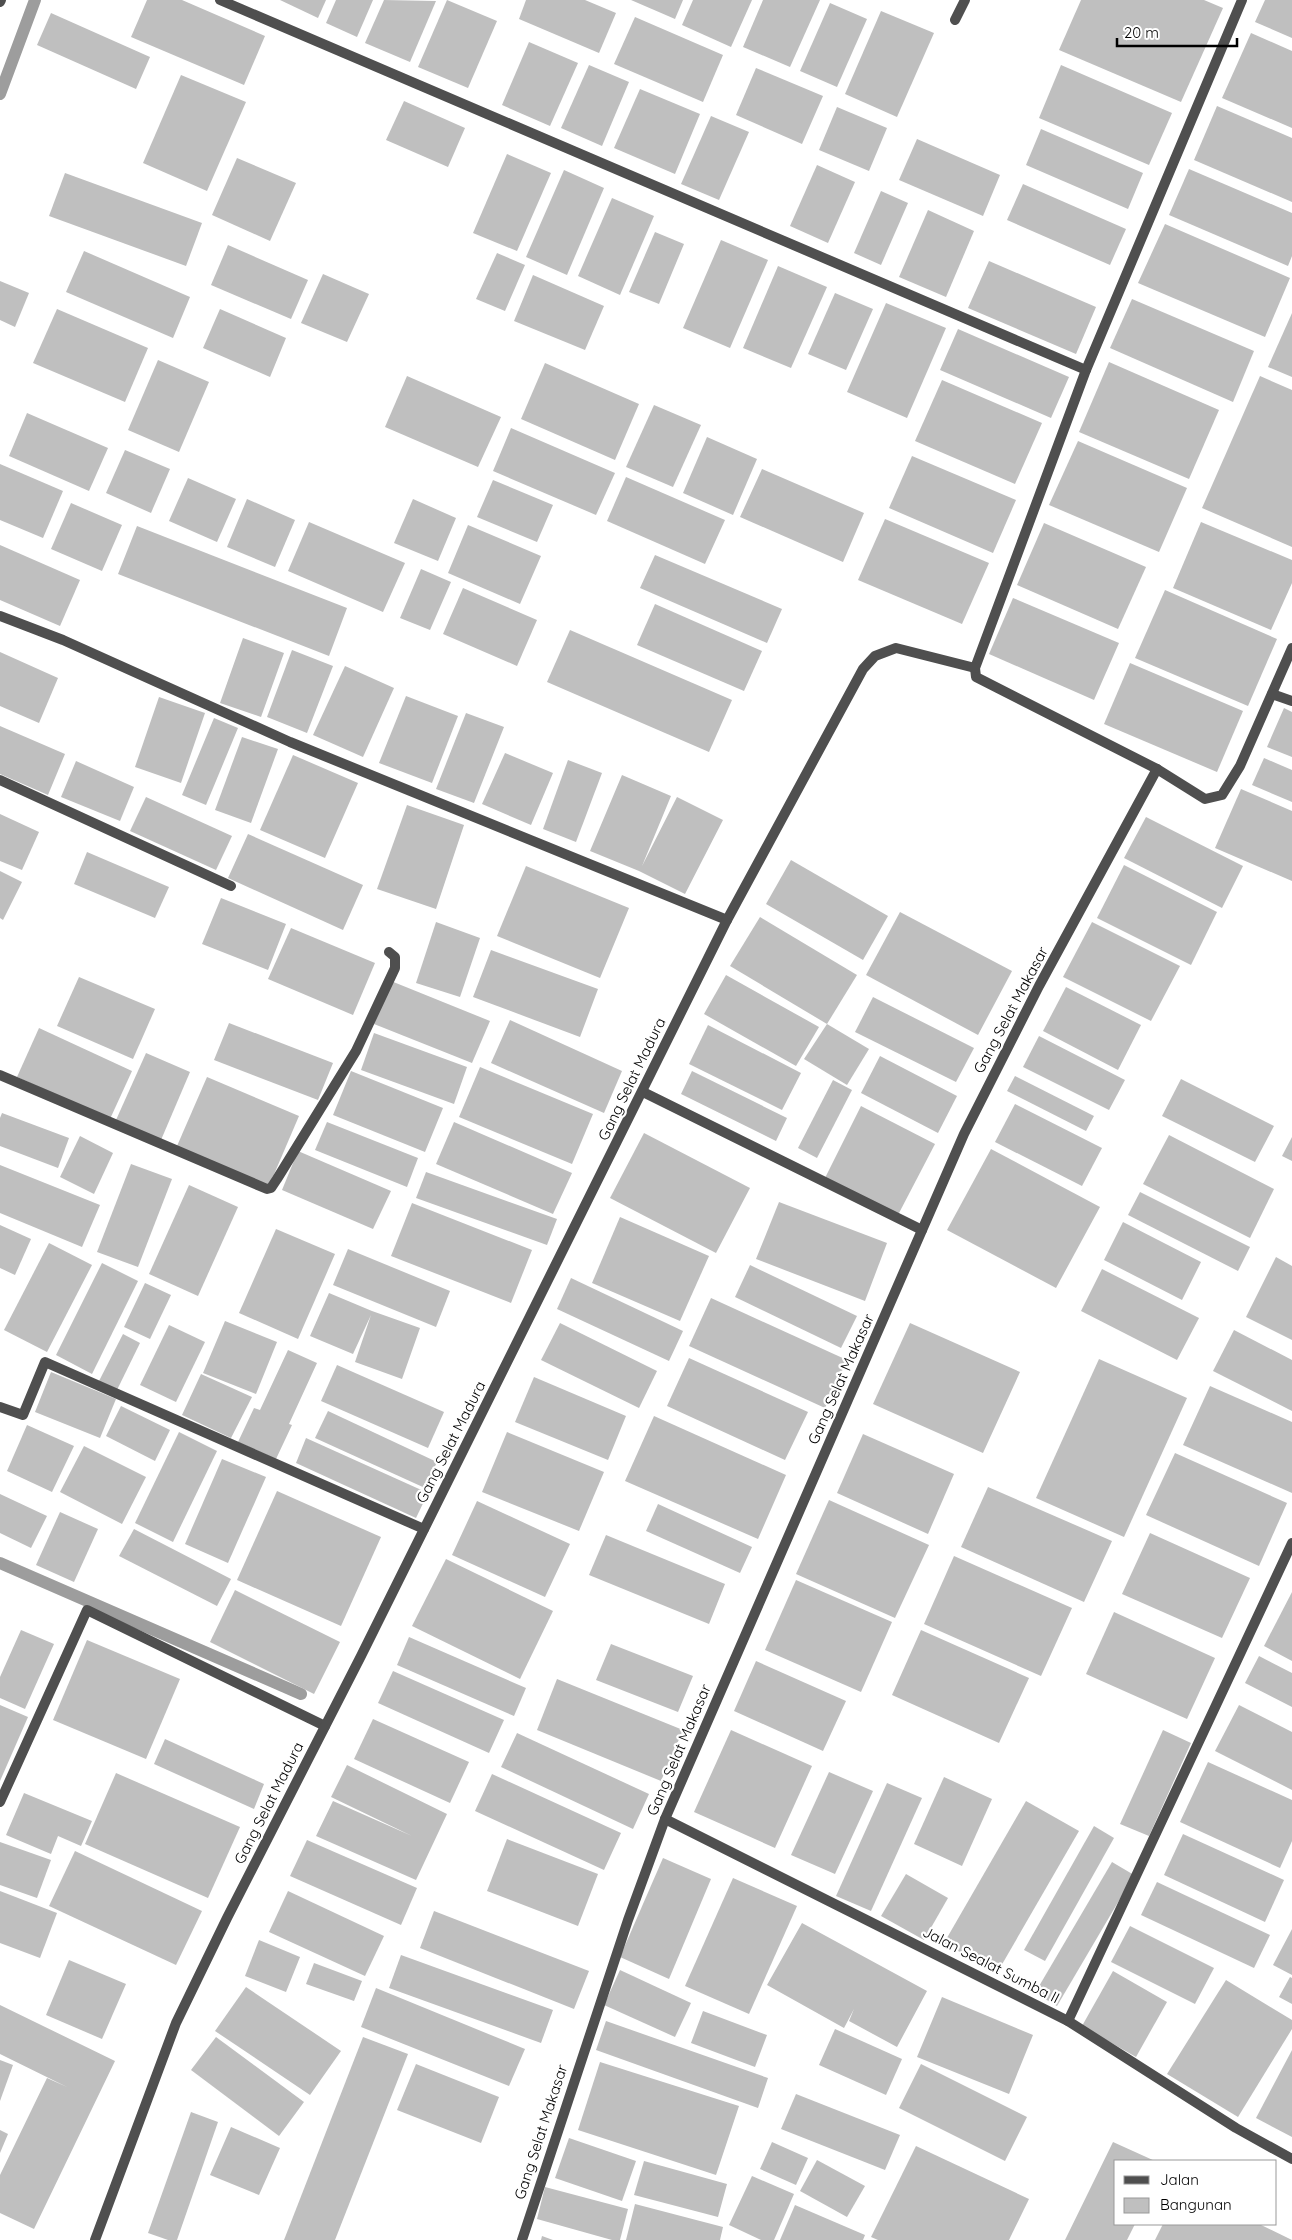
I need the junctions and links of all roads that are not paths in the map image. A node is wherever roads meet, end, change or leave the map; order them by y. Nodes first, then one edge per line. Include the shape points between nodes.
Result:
1 (220, 0) edge
2 (965, 0) edge
3 (1242, 0) edge
4 (955, 20) dead end
5 (1086, 370) junction
6 (0, 616) edge
7 (1292, 648) edge
8 (975, 668) junction
9 (1272, 694) junction
10 (1292, 701) edge
11 (1156, 769) junction
12 (0, 780) edge
13 (231, 886) dead end
14 (728, 920) junction
15 (390, 952) dead end
16 (0, 1075) edge
17 (643, 1092) junction
18 (922, 1230) junction
19 (0, 1407) edge
20 (424, 1529) junction
21 (1292, 1543) edge
22 (325, 1726) junction
23 (0, 1802) edge
24 (664, 1818) junction
25 (1068, 2021) junction
26 (1292, 2159) edge
27 (95, 2240) edge
28 (522, 2240) edge

1 - 5 street
2 - 4 street
3 - 5 street
5 - 8 street
6 - 14 street via 63,640 290,742
7 - 9 street
8 - 11 street via 976,677
8 - 14 street, Gang Selat Madura via 896,648 875,656 863,669
9 - 10 street
9 - 11 street via 1240,766 1222,795 1205,799
11 - 18 street, Gang Selat Makasar via 964,1134
12 - 13 street
14 - 17 street, Gang Selat Madura
15 - 16 street via 396,958 395,968 356,1051 271,1188
17 - 18 street
17 - 20 street, Gang Selat Madura
18 - 24 street, Gang Selat Makasar
19 - 20 street via 23,1415 45,1362
20 - 22 street, Gang Selat Madura
21 - 25 street
22 - 23 street via 87,1610
22 - 27 street, Gang Selat Madura via 176,2023
24 - 25 street, Jalan Sealat Sumba II
24 - 28 street, Gang Selat Makasar
25 - 26 street, Jalan Sealat Sumba II via 1236,2128

